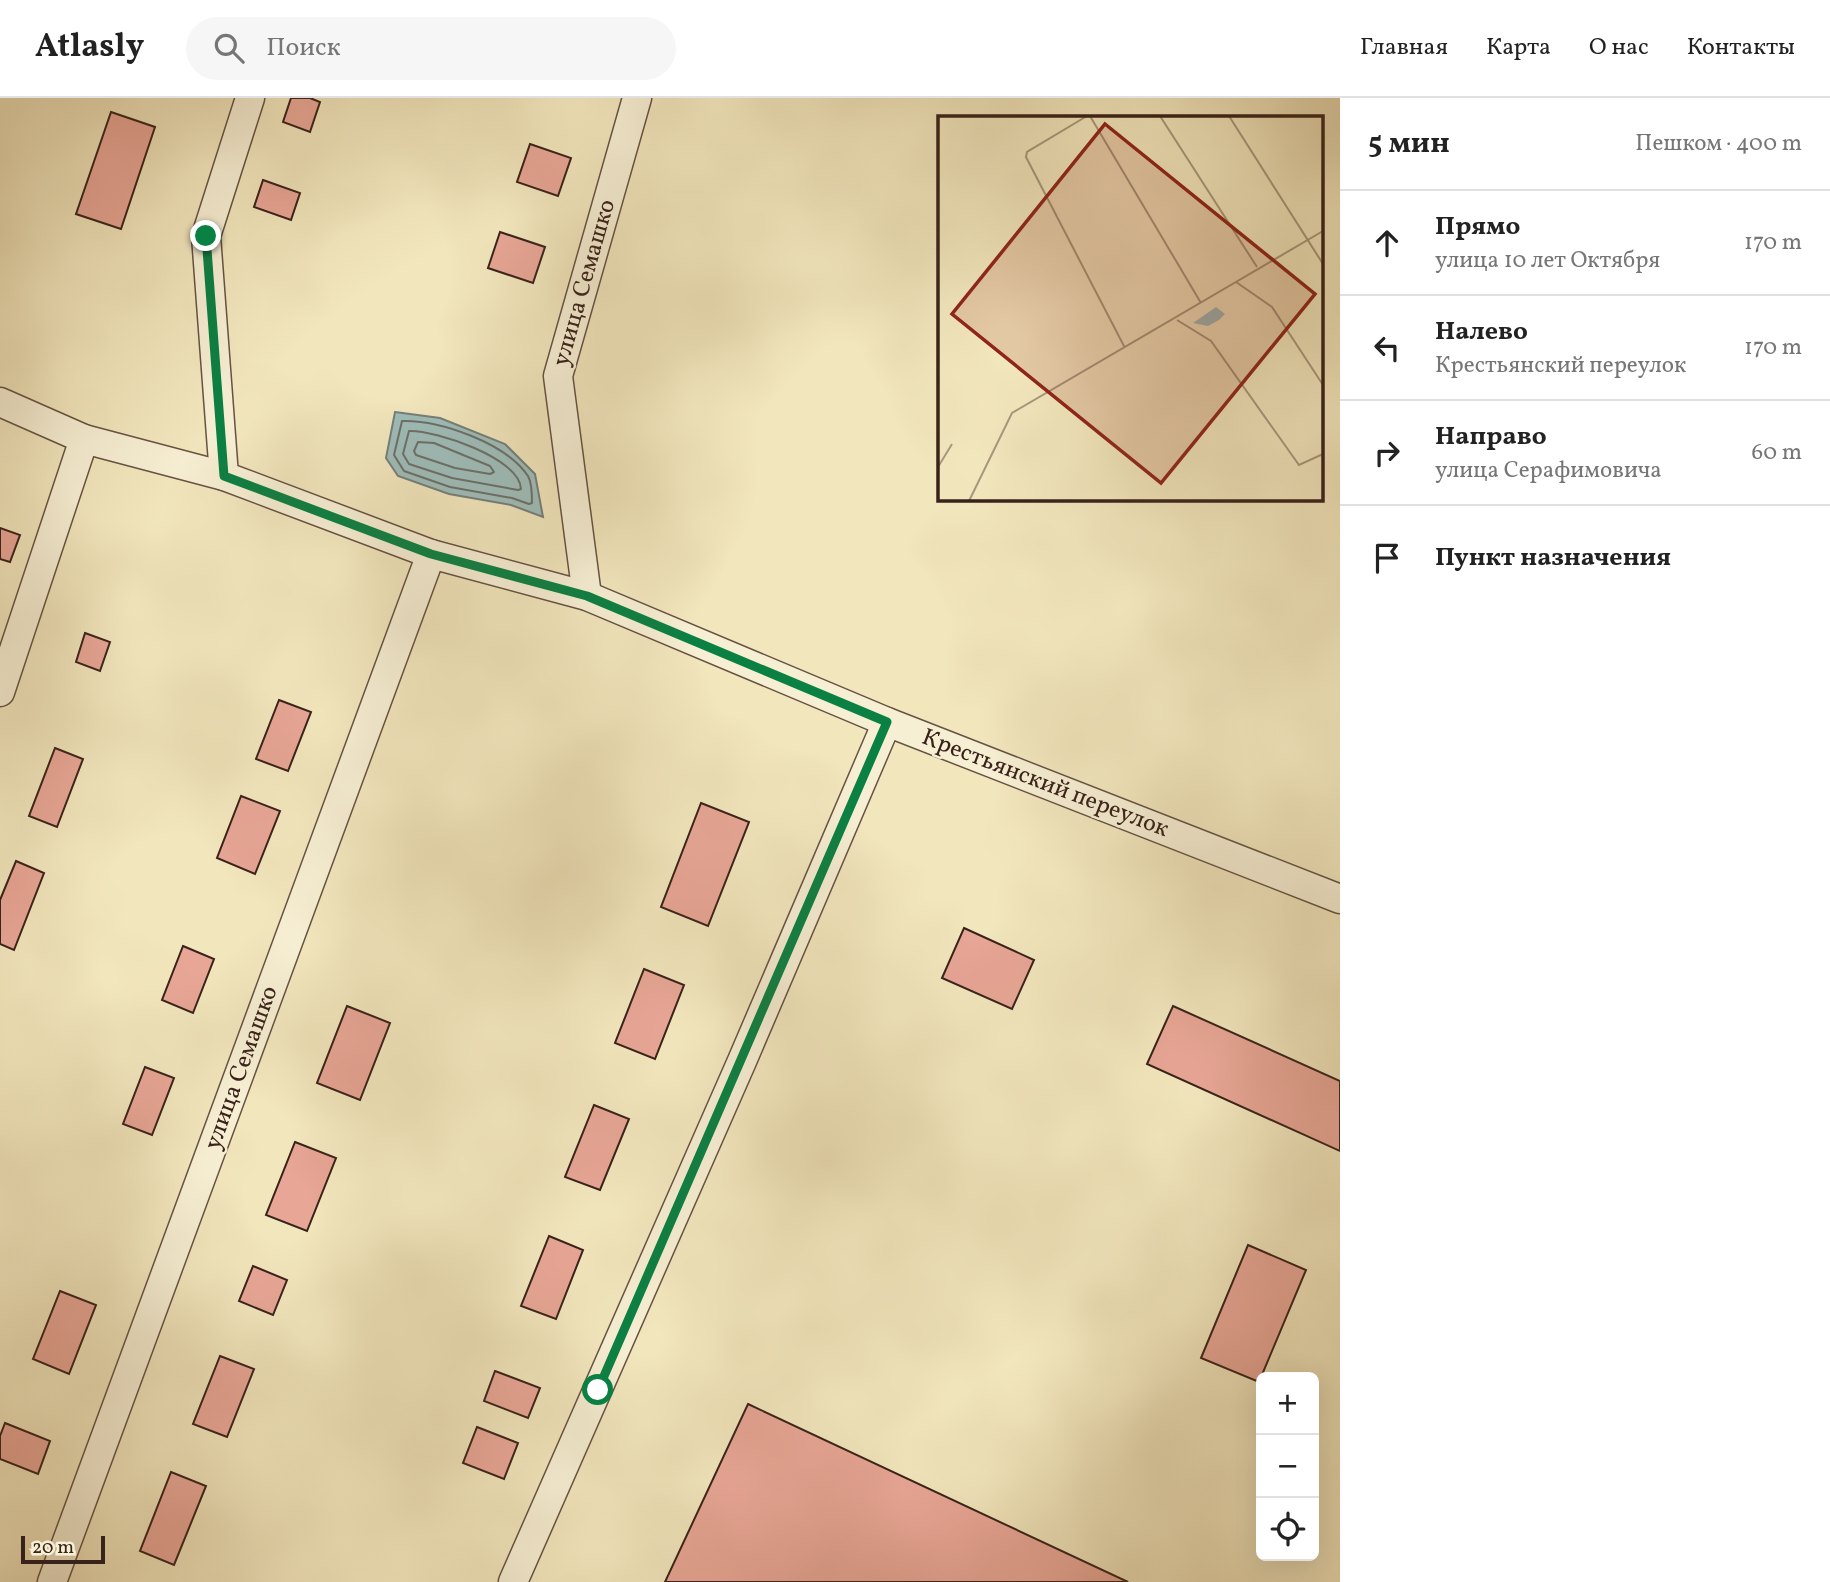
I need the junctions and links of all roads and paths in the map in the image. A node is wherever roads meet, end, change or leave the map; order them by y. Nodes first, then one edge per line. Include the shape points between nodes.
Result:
1 (250, 98) edge
2 (637, 98) edge
3 (0, 402) edge
4 (84, 439) junction
5 (224, 476) junction
6 (431, 554) junction
7 (587, 596) junction
8 (0, 692) edge
9 (887, 722) junction
10 (1340, 899) edge
11 (52, 1582) edge
12 (513, 1582) edge

1 - 5 street via 206,236
2 - 7 street, улица Семашко via 558,376
3 - 4 street, Крестьянский переулок
4 - 5 street, Крестьянский переулок
4 - 8 street
5 - 6 street, Крестьянский переулок
6 - 7 street, Крестьянский переулок
6 - 11 street, улица Семашко
7 - 9 street, Крестьянский переулок
9 - 10 street, Крестьянский переулок
9 - 12 street

